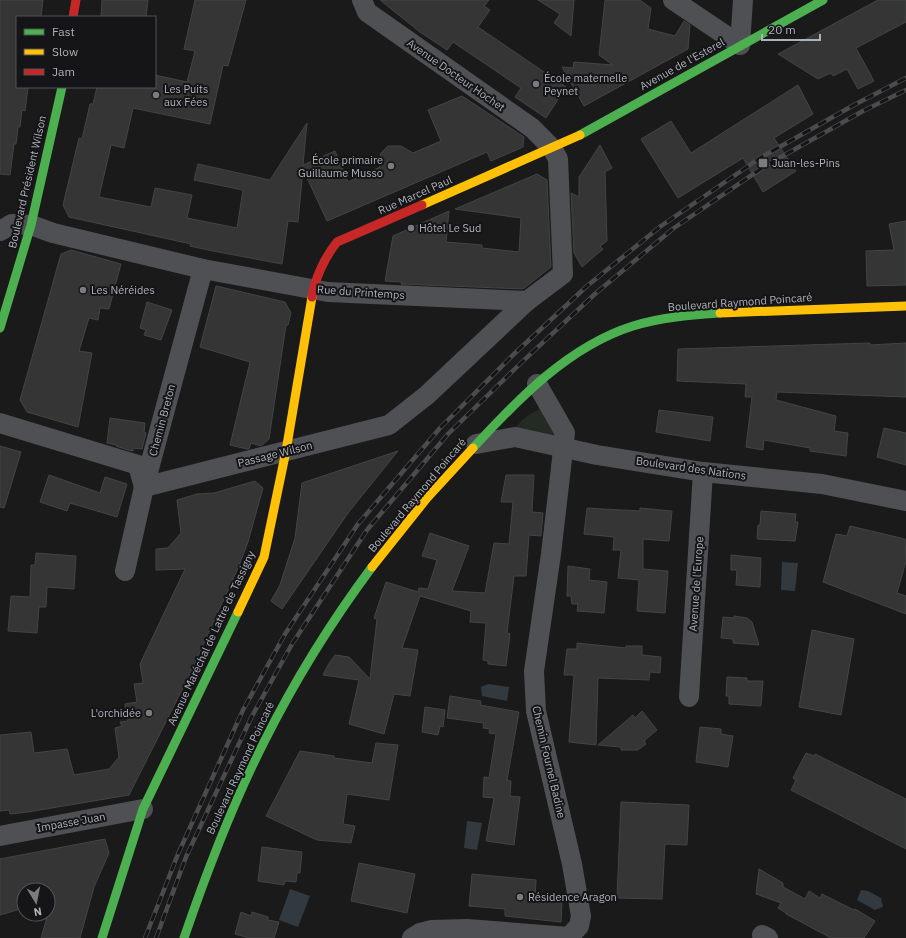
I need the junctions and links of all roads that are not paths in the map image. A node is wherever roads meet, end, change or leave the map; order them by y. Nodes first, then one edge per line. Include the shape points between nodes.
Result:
1 (76, 0) edge
2 (362, 0) edge
3 (673, 0) edge
4 (743, 0) edge
5 (823, 0) edge
6 (73, 16) edge
7 (740, 46) junction
8 (62, 88) edge
9 (552, 148) junction
10 (31, 225) junction
11 (0, 231) edge
12 (203, 269) junction
13 (313, 289) junction
14 (526, 301) junction
15 (906, 306) edge
16 (0, 328) edge
17 (537, 384) junction
18 (0, 423) edge
19 (476, 444) junction
20 (563, 448) junction
21 (286, 451) junction
22 (703, 472) junction
23 (144, 487) junction
24 (906, 501) edge
25 (125, 571) dead end
26 (689, 697) dead end
27 (143, 809) junction
28 (0, 836) edge
29 (569, 937) edge
30 (102, 938) edge
31 (184, 938) edge
32 (412, 938) edge

1 - 6 main road
2 - 9 street, Avenue Docteur Hochet via 367,12 532,128
3 - 7 street
4 - 7 street
5 - 7 main road, Avenue de l'Esterel
7 - 9 main road, Avenue de l'Esterel
8 - 10 main road, Boulevard Président Wilson
9 - 13 main road, Rue Marcel Paul via 337,242 328,253
9 - 14 street via 558,159 563,274
10 - 11 street, Rue du Printemps via 12,224
10 - 12 street, Rue du Printemps via 52,233
10 - 16 main road, Boulevard Président Wilson
12 - 13 street, Rue du Printemps
12 - 23 street, Chemin Breton
13 - 14 street, Rue du Printemps via 328,292
13 - 21 main road, Avenue Maréchal de Lattre de Tassigny
14 - 21 street, Passage Wilson via 427,395 388,425
15 - 17 main road, Boulevard Raymond Poincaré via 676,316 632,326 593,344 564,362
17 - 19 main road, Boulevard Raymond Poincaré
17 - 20 street, Chemin Fournel Badine via 565,433
18 - 23 street via 138,465
19 - 20 street, Boulevard des Nations via 515,437
19 - 31 main road, Boulevard Raymond Poincaré via 398,535 342,609 295,683 210,860
20 - 22 street, Boulevard des Nations
20 - 29 street, Chemin Fournel Badine via 552,554 534,671 536,711 572,864 581,916 579,926
21 - 23 street, Passage Wilson
21 - 27 main road, Avenue Maréchal de Lattre de Tassigny via 264,557
22 - 24 street, Boulevard des Nations via 822,484
22 - 26 street, Avenue de l'Europe
23 - 25 street, Chemin Breton
27 - 28 street, Impasse Juan
27 - 30 main road, Avenue Maréchal de Lattre de Tassigny
29 - 32 street, Chemin Fournel Badine via 467,929 432,930

